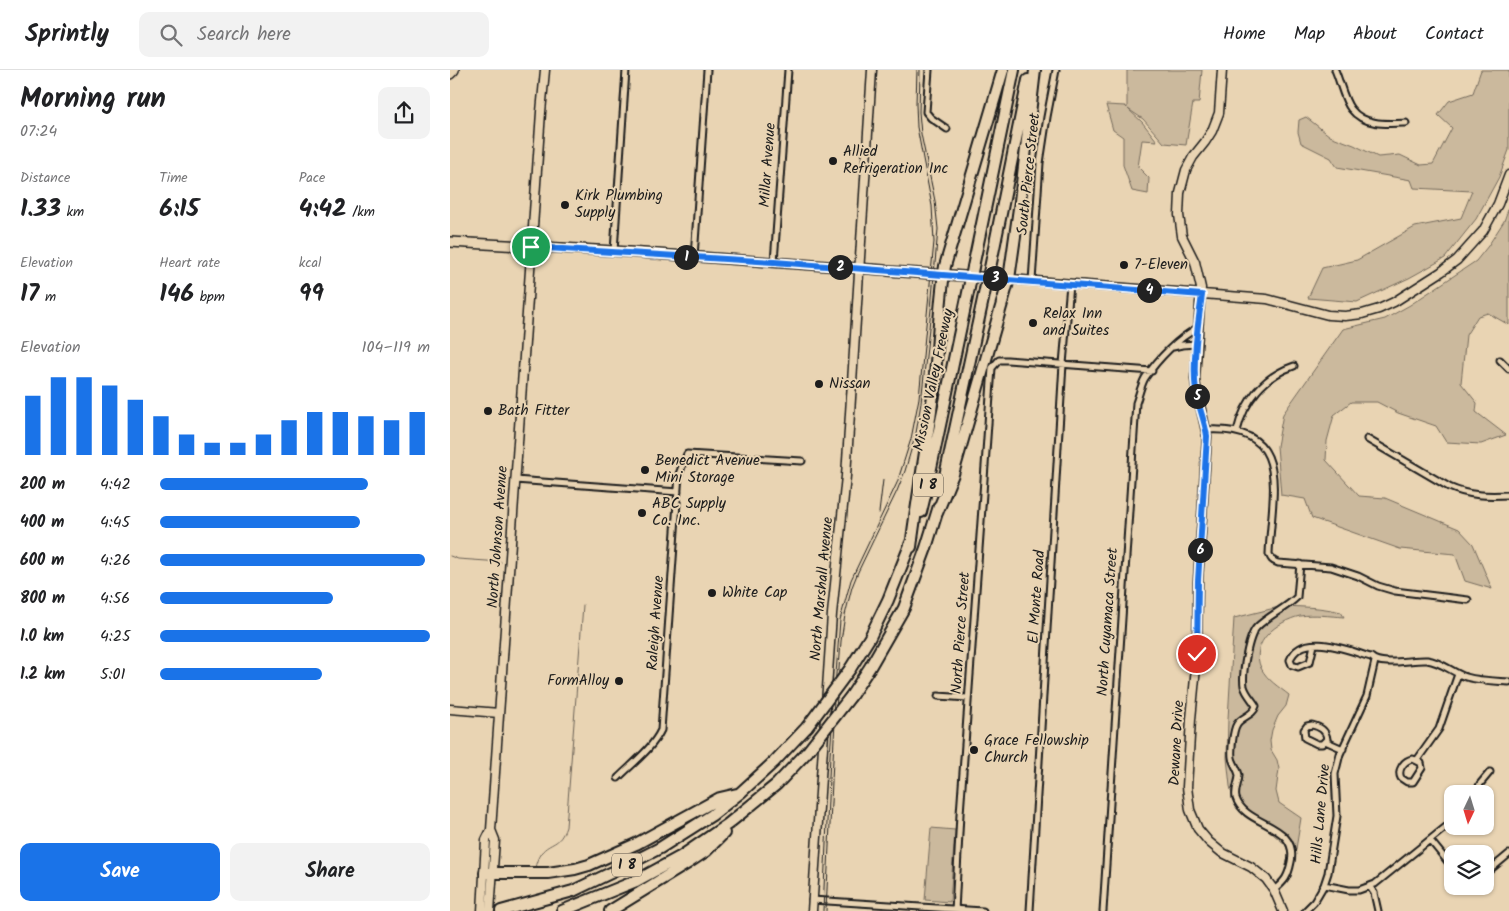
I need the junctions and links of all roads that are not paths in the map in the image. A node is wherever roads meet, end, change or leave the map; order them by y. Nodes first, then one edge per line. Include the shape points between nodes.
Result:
1 (545, 70) edge
2 (626, 70) edge
3 (707, 70) edge
4 (788, 70) edge
5 (872, 70) edge
6 (929, 70) edge
7 (1003, 70) edge
8 (1014, 70) edge
9 (1030, 70) edge
10 (1035, 70) edge
11 (1056, 70) edge
12 (1222, 70) edge
13 (1334, 70) edge
14 (1406, 124) dead end
15 (947, 129) dead end
16 (1509, 175) edge
17 (450, 242) edge
18 (531, 247) junction
19 (614, 251) junction
20 (694, 258) junction
21 (774, 262) junction
22 (859, 269) junction
23 (944, 274) junction
24 (1009, 279) junction
25 (1032, 281) junction
26 (1070, 284) junction
27 (1202, 295) junction
28 (1198, 327) junction
29 (1197, 344) junction
30 (1172, 347) junction
31 (1500, 360) dead end
32 (1064, 364) junction
33 (1294, 366) dead end
34 (1509, 369) edge
35 (1152, 371) junction
36 (1206, 430) junction
37 (1237, 431) junction
38 (1367, 439) dead end
39 (802, 461) dead end
40 (516, 480) junction
41 (678, 492) junction
42 (1509, 495) edge
43 (937, 513) junction
44 (910, 547) junction
45 (1300, 564) junction
46 (1468, 600) dead end
47 (1314, 645) junction
48 (1375, 661) junction
49 (1458, 674) junction
50 (1509, 682) edge
51 (938, 696) dead end
52 (968, 698) junction
53 (450, 709) edge
54 (499, 713) junction
55 (1325, 741) junction
56 (1343, 749) junction
57 (1417, 760) junction
58 (1490, 772) dead end
59 (618, 778) dead end
60 (1480, 785) edge
61 (740, 793) junction
62 (752, 804) junction
63 (1444, 829) edge
64 (1430, 840) junction
65 (1509, 854) edge
66 (1444, 857) edge
67 (1494, 866) edge
68 (489, 873) junction
69 (1324, 885) junction
70 (1370, 887) junction
71 (1274, 890) junction
72 (812, 900) junction
73 (955, 910) edge
74 (482, 911) edge
75 (490, 911) edge
76 (501, 911) edge
77 (562, 911) edge
78 (610, 911) edge
79 (812, 911) edge
80 (982, 911) edge
81 (1030, 911) edge
82 (1103, 911) edge
83 (1283, 911) edge
84 (1305, 911) edge
85 (1378, 911) edge

1 - 18 main road, North Johnson Avenue
2 - 19 street
3 - 20 street
4 - 21 street, Millar Avenue
5 - 22 main road, North Marshall Avenue
6 - 15 street via 926,112
7 - 23 highway
8 - 44 highway, Mission Valley Freeway / I 8, bridge via 927,487
9 - 43 highway, Mission Valley Freeway / I 8, bridge
10 - 24 highway
11 - 25 street, South Pierce Street via 1040,163
12 - 27 main road via 1219,113 1212,132 1186,170 1180,193 1182,236 1195,262
13 - 14 street via 1351,109 1361,118 1375,123
16 - 27 main road via 1498,204 1470,247 1441,272 1378,309 1336,316 1266,299
17 - 18 main road
18 - 19 main road
18 - 40 main road, North Johnson Avenue
19 - 20 main road
20 - 21 main road
21 - 22 main road
22 - 23 main road
22 - 72 main road, North Marshall Avenue
23 - 24 main road
23 - 44 highway via 932,404
24 - 25 main road
24 - 43 highway via 953,474
25 - 26 main road
26 - 27 main road
26 - 32 street, El Monte Road
27 - 28 main road
28 - 29 main road, Dewane Drive
28 - 30 street, North Cuyamaca Street
29 - 30 street
29 - 36 main road, Dewane Drive via 1196,394
30 - 35 street, North Cuyamaca Street
31 - 34 street
32 - 35 street
32 - 52 street, North Pierce Street via 999,360 992,368
32 - 81 street, El Monte Road
33 - 37 street via 1274,375 1257,390 1240,418
35 - 82 street, North Cuyamaca Street via 1144,379 1136,404
36 - 37 street
36 - 71 main road, Dewane Drive via 1197,657 1187,787 1190,810 1208,842 1254,868
37 - 45 street via 1262,447 1271,464 1274,478 1269,545 1271,559 1278,564
38 - 42 street via 1454,490 1481,496
39 - 41 street, Raleigh Avenue via 687,454 679,474
40 - 41 street
40 - 54 main road, North Johnson Avenue
41 - 59 street, Raleigh Avenue via 661,730 648,749
43 - 62 highway, Mission Valley Freeway / I 8, bridge via 904,608 870,667 808,751 777,784
44 - 61 highway, Mission Valley Freeway / I 8, bridge via 874,630 850,669 807,727
45 - 46 street via 1331,567 1395,591
45 - 71 street via 1297,597 1256,628 1250,637 1244,685 1256,706 1236,726 1232,751 1232,761 1239,775 1235,788 1240,806 1291,844 1287,877
47 - 47 street via 1295,650 1290,660 1292,665 1298,667 1310,662
47 - 48 street via 1331,645
48 - 49 street via 1430,660
48 - 56 street, Hills Lane Drive via 1367,696
49 - 50 street via 1478,680
49 - 57 street via 1439,730
51 - 52 street
52 - 73 street, North Pierce Street
53 - 54 main road
54 - 68 main road, North Johnson Avenue via 491,830 495,840
55 - 55 street via 1326,734 1321,728 1312,725 1304,730 1306,739 1317,744
55 - 56 street
56 - 69 street, Hills Lane Drive via 1335,774 1336,824
57 - 57 street via 1413,758 1405,762 1400,772 1406,782 1413,782 1422,768
58 - 60 street
61 - 68 highway via 720,798 590,865 548,872
61 - 76 highway, Mission Valley Freeway / I 8 via 687,832 621,868 573,891
62 - 77 highway, Mission Valley Freeway / I 8 via 680,857 636,881
62 - 78 highway via 706,851
63 - 64 street
64 - 66 street
64 - 70 street
65 - 67 street
68 - 74 main road, North Johnson Avenue
68 - 75 main road, North Johnson Avenue
69 - 70 street via 1349,890
69 - 84 street, Hills Lane Drive
70 - 85 street
71 - 83 main road, Dewane Drive
72 - 73 street
72 - 79 main road, North Marshall Avenue
73 - 80 street

